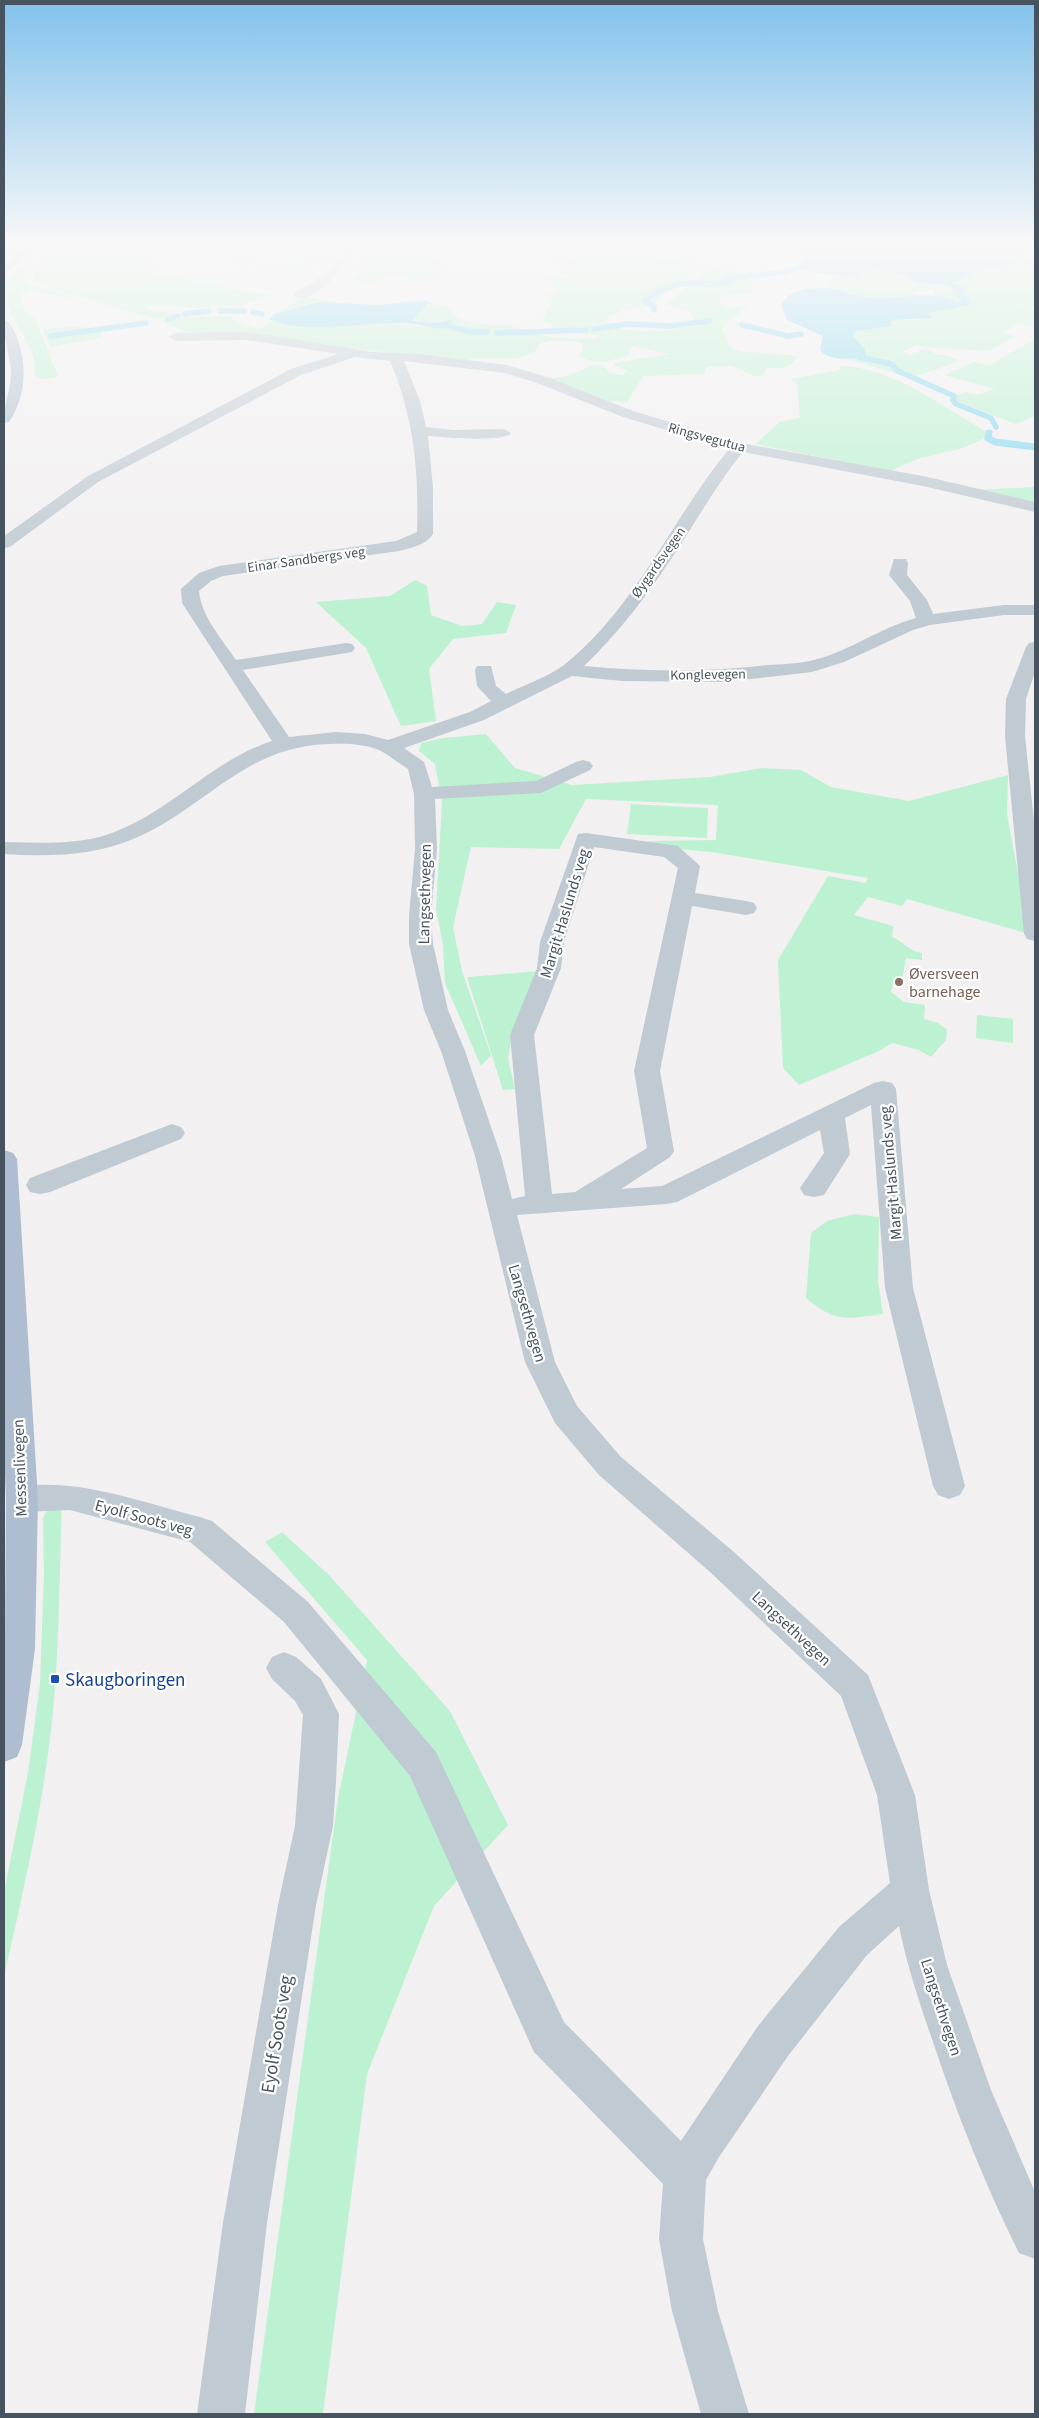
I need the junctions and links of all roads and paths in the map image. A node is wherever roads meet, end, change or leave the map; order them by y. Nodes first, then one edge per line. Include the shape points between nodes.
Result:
1 (16, 357) edge
2 (347, 357) edge
3 (394, 357) joint
4 (4, 418) edge
5 (421, 432) junction
6 (504, 433) dead end
7 (739, 447) junction
8 (1035, 507) edge
9 (4, 543) edge
10 (900, 563) dead end
11 (1035, 610) edge
12 (929, 620) junction
13 (1035, 647) edge
14 (346, 648) dead end
15 (231, 666) junction
16 (484, 670) dead end
17 (569, 670) junction
18 (505, 702) junction
19 (284, 744) junction
20 (388, 747) junction
21 (583, 766) dead end
22 (424, 793) junction
23 (4, 848) edge
24 (47, 850) junction
25 (4, 864) edge
26 (682, 898) junction
27 (746, 908) dead end
28 (1035, 934) edge
29 (830, 1115) junction
30 (172, 1133) dead end
31 (4, 1159) edge
32 (40, 1185) dead end
33 (814, 1188) dead end
34 (582, 1201) junction
35 (539, 1204) junction
36 (500, 1208) junction
37 (949, 1486) dead end
38 (22, 1499) junction
39 (284, 1668) dead end
40 (4, 1745) edge
41 (910, 1890) junction
42 (685, 2176) junction
43 (1029, 2209) edge
44 (221, 2414) edge
45 (725, 2414) edge

1 - 4 main road via 16,392
2 - 9 street via 296,372 93,479
3 - 5 street, Einar Sandbergs veg via 408,386
3 - 7 street, Ringsvegutua via 448,360 507,369 636,416
5 - 6 street
5 - 15 street, Einar Sandbergs veg via 426,502 424,534 419,539 399,546 219,572 205,577 190,589 191,603
7 - 8 street, Ringsvegutua
7 - 17 street, Øygardsvegen via 643,587 596,645
10 - 12 street via 898,575
11 - 12 street, Konglevegen via 1004,610
12 - 17 street, Konglevegen via 812,666 724,676 622,675
13 - 28 street via 1016,699 1015,736
14 - 15 street
15 - 19 street, Einar Sandbergs veg
16 - 18 street via 484,682 489,690
17 - 18 street
18 - 20 street via 445,728
19 - 20 street, Langsethvegen via 324,738 374,742
19 - 24 street, Langsethvegen via 253,755 164,816 129,834 96,844
20 - 22 street, Langsethvegen via 416,766
21 - 22 street via 541,787
22 - 36 street, Langsethvegen via 426,849 421,944 436,1010 488,1156
23 - 24 street, Langsethvegen
24 - 25 street, Langsethvegen
26 - 27 street
26 - 34 street, Margit Haslunds veg via 647,1071 661,1151
26 - 35 street, Margit Haslunds veg via 689,866 670,851 586,840 552,942 549,968 522,1035
29 - 33 street via 837,1154
29 - 34 street, Margit Haslunds veg via 666,1195
29 - 37 street, Margit Haslunds veg via 883,1089 899,1288
30 - 32 street
31 - 38 main road, Messenlivegen
34 - 35 street, Margit Haslunds veg
35 - 36 street, Margit Haslunds veg
36 - 41 street, Langsethvegen via 540,1362 566,1414 610,1466 722,1562 855,1686 896,1795
38 - 40 main road, Messenlivegen via 18,1649
38 - 42 street, Eyolf Soots veg via 70,1498 200,1531 296,1612 423,1764 550,2038
39 - 44 street, Eyolf Soots veg via 308,1690 321,1714 318,1781 314,1826 297,1905 245,2223
41 - 42 street via 853,1942 773,2041 704,2142
41 - 43 street, Langsethvegen via 927,1965 970,2093
42 - 45 street via 681,2239 695,2311

